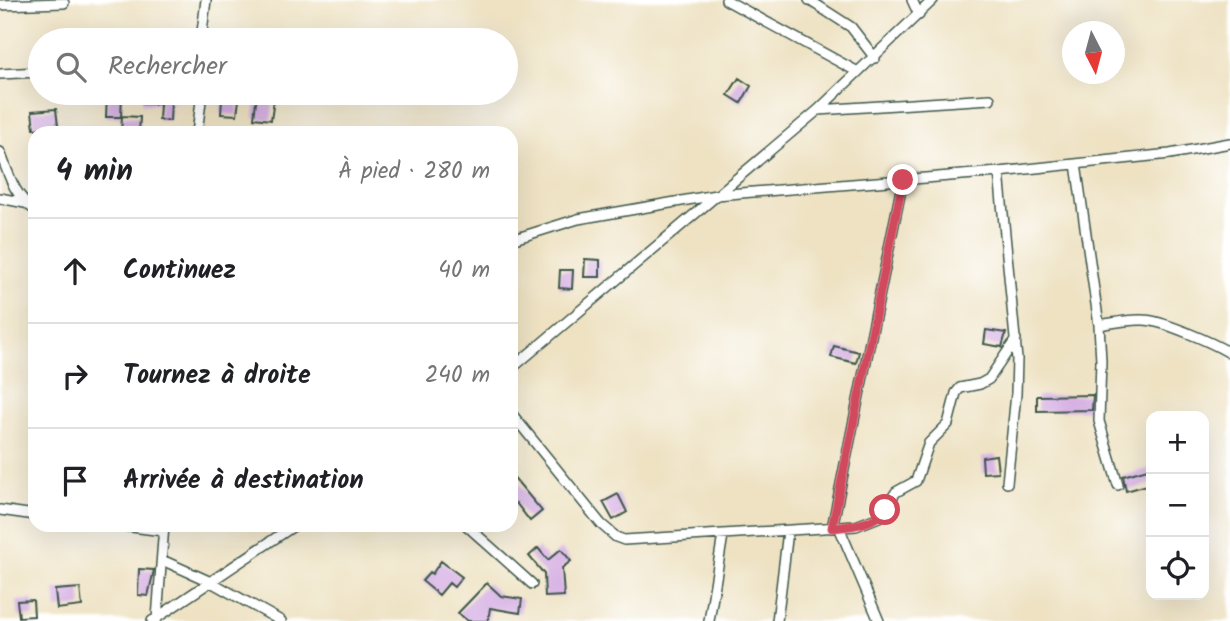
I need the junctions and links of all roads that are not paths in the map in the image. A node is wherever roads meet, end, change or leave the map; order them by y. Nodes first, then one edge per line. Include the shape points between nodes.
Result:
1 (206, 0) edge
2 (726, 0) edge
3 (809, 0) edge
4 (912, 0) edge
5 (933, 0) edge
6 (64, 3) dead end
7 (0, 5) edge
8 (919, 15) junction
9 (202, 28) edge
10 (875, 58) junction
11 (858, 72) junction
12 (28, 73) edge
13 (0, 74) edge
14 (990, 99) dead end
15 (200, 105) edge
16 (818, 110) junction
17 (198, 126) edge
18 (1230, 143) edge
19 (0, 152) edge
20 (1076, 164) junction
21 (999, 172) junction
22 (903, 180) junction
23 (716, 195) junction
24 (0, 198) edge
25 (25, 203) junction
26 (28, 205) edge
27 (518, 238) edge
28 (1099, 325) junction
29 (1016, 339) junction
30 (1230, 354) edge
31 (518, 363) edge
32 (518, 422) edge
33 (1007, 483) dead end
34 (1118, 485) dead end
35 (0, 510) edge
36 (28, 514) edge
37 (836, 527) junction
38 (788, 531) junction
39 (163, 532) edge
40 (285, 532) edge
41 (474, 532) edge
42 (723, 535) junction
43 (162, 560) junction
44 (211, 582) junction
45 (532, 584) dead end
46 (155, 620) edge
47 (281, 621) edge
48 (709, 621) edge
49 (777, 621) edge
50 (879, 621) edge

1 - 9 street
2 - 11 street
3 - 10 street via 851,27
4 - 8 street
5 - 8 street
6 - 7 street
8 - 10 street
10 - 11 street
11 - 16 street
12 - 13 street
14 - 16 street
15 - 17 street
16 - 23 street
18 - 20 street
19 - 25 street
20 - 21 street
20 - 28 street
21 - 22 street
21 - 29 street
22 - 23 street
22 - 37 street
23 - 27 street via 578,219
23 - 31 street
24 - 25 street
25 - 26 street
28 - 30 street via 1143,320 1166,324
28 - 34 street via 1099,421
29 - 33 street
29 - 37 street via 989,379 956,393 948,424 929,443 916,481 896,492 879,516 856,526
32 - 42 street via 616,537
35 - 36 street
37 - 38 street
37 - 50 street
38 - 42 street
38 - 49 street
39 - 43 street
40 - 44 street
41 - 45 street
42 - 48 street
43 - 44 street
43 - 46 street
44 - 46 street
44 - 47 street

